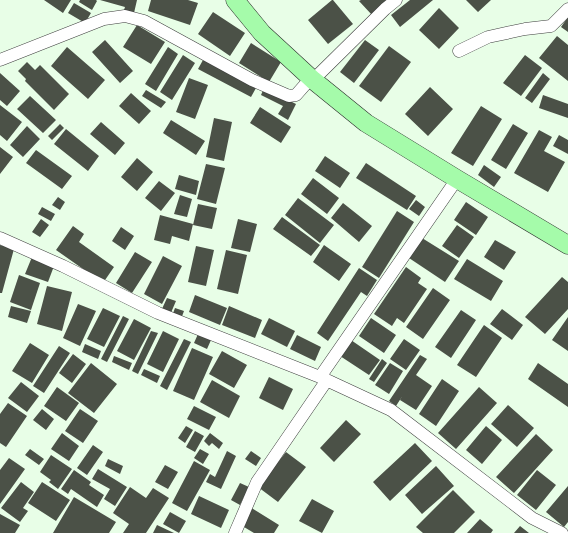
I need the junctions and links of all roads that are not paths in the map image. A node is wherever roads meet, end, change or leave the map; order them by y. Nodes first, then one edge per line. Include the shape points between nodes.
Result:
1 (235, 0) edge
2 (396, 0) edge
3 (568, 9) edge
4 (459, 51) dead end
5 (0, 60) edge
6 (312, 79) junction
7 (457, 179) junction
8 (0, 238) edge
9 (568, 245) edge
10 (324, 379) junction
11 (235, 533) edge
12 (562, 533) edge

1 - 6 street via 262,32
2 - 6 street
3 - 4 street via 552,26 488,37
5 - 6 street via 104,19 125,16 144,21 252,80 289,96 296,95
6 - 7 street via 366,124
7 - 9 street
7 - 10 street
8 - 10 street via 158,312
10 - 11 street via 257,482
10 - 12 street via 391,410 532,518

